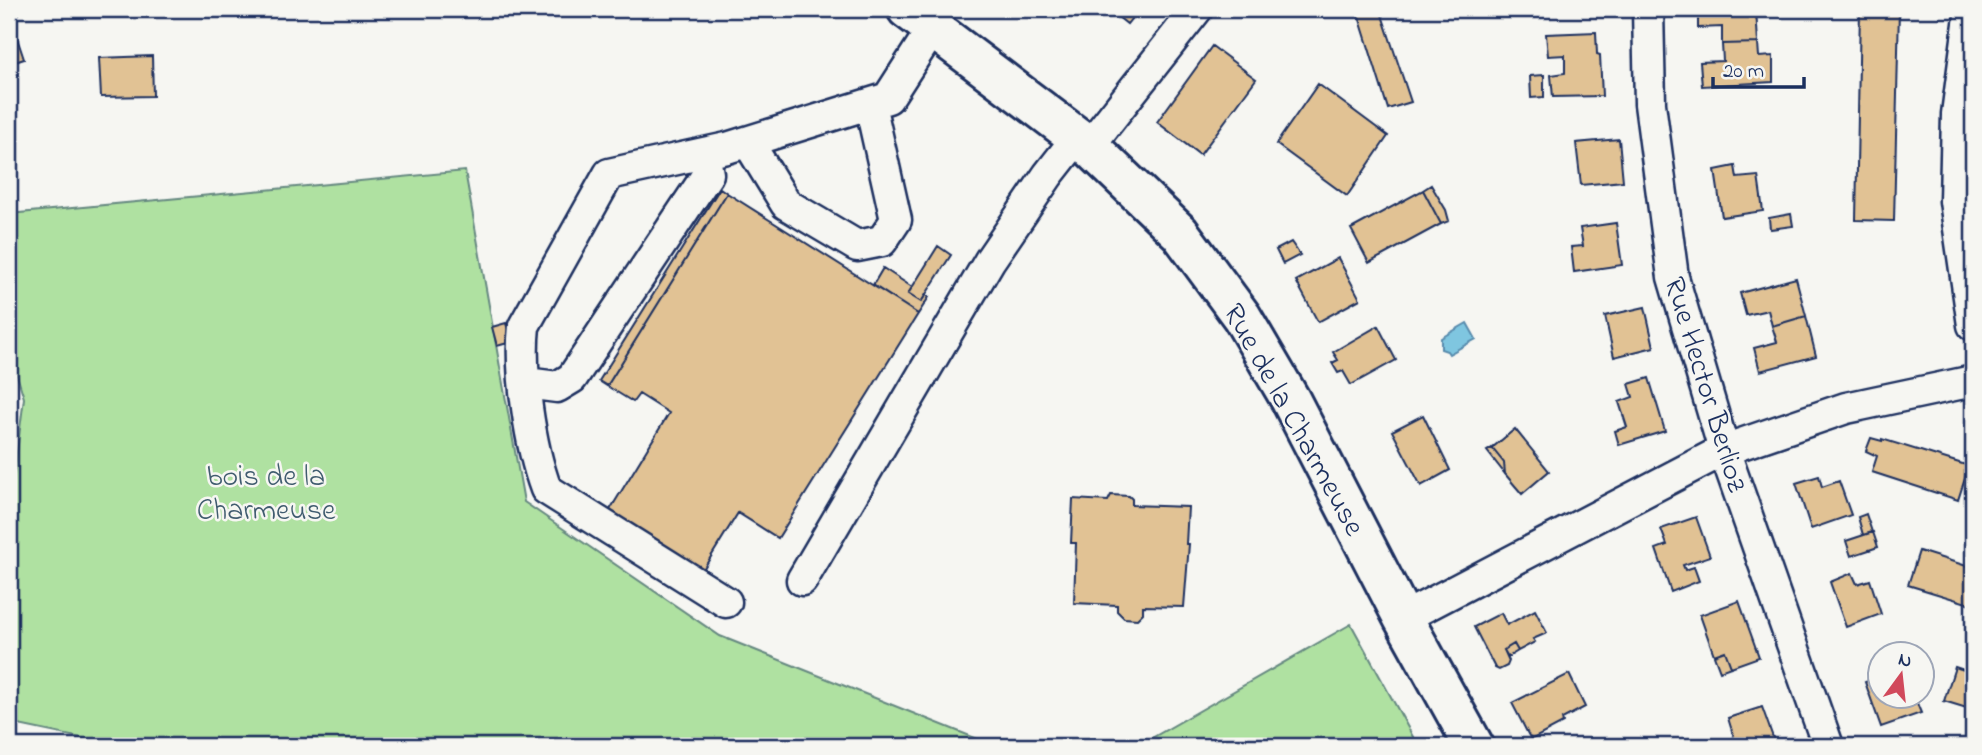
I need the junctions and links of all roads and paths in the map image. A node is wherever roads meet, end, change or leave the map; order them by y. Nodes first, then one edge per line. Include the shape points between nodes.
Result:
1 (1197, 9) edge
2 (1648, 9) edge
3 (1970, 9) edge
4 (920, 18) edge
5 (870, 104) junction
6 (748, 142) junction
7 (1083, 142) junction
8 (704, 154) junction
9 (1973, 325) edge
10 (1973, 382) edge
11 (526, 383) junction
12 (1724, 450) junction
13 (802, 580) dead end
14 (726, 602) dead end
15 (1403, 618) junction
16 (1471, 742) edge
17 (1829, 746) edge

1 - 7 street
2 - 12 street, Rue Hector Berlioz via 1650,104 1673,277
3 - 9 street via 1957,114 1955,201
4 - 5 street via 888,98
4 - 7 main road, Rue de la Charmeuse
5 - 6 street
5 - 6 street via 896,220 882,241 857,246 786,204
6 - 8 street
7 - 13 street via 1048,175 990,260
7 - 15 main road, Rue de la Charmeuse via 1180,233 1242,317 1290,399
8 - 11 street via 708,174 572,378 557,387
8 - 11 street via 609,174 524,326
10 - 12 street via 1846,408
11 - 14 street via 535,460 546,489
12 - 15 street
12 - 17 street, Rue Hector Berlioz
15 - 16 main road, Rue de la Charmeuse

